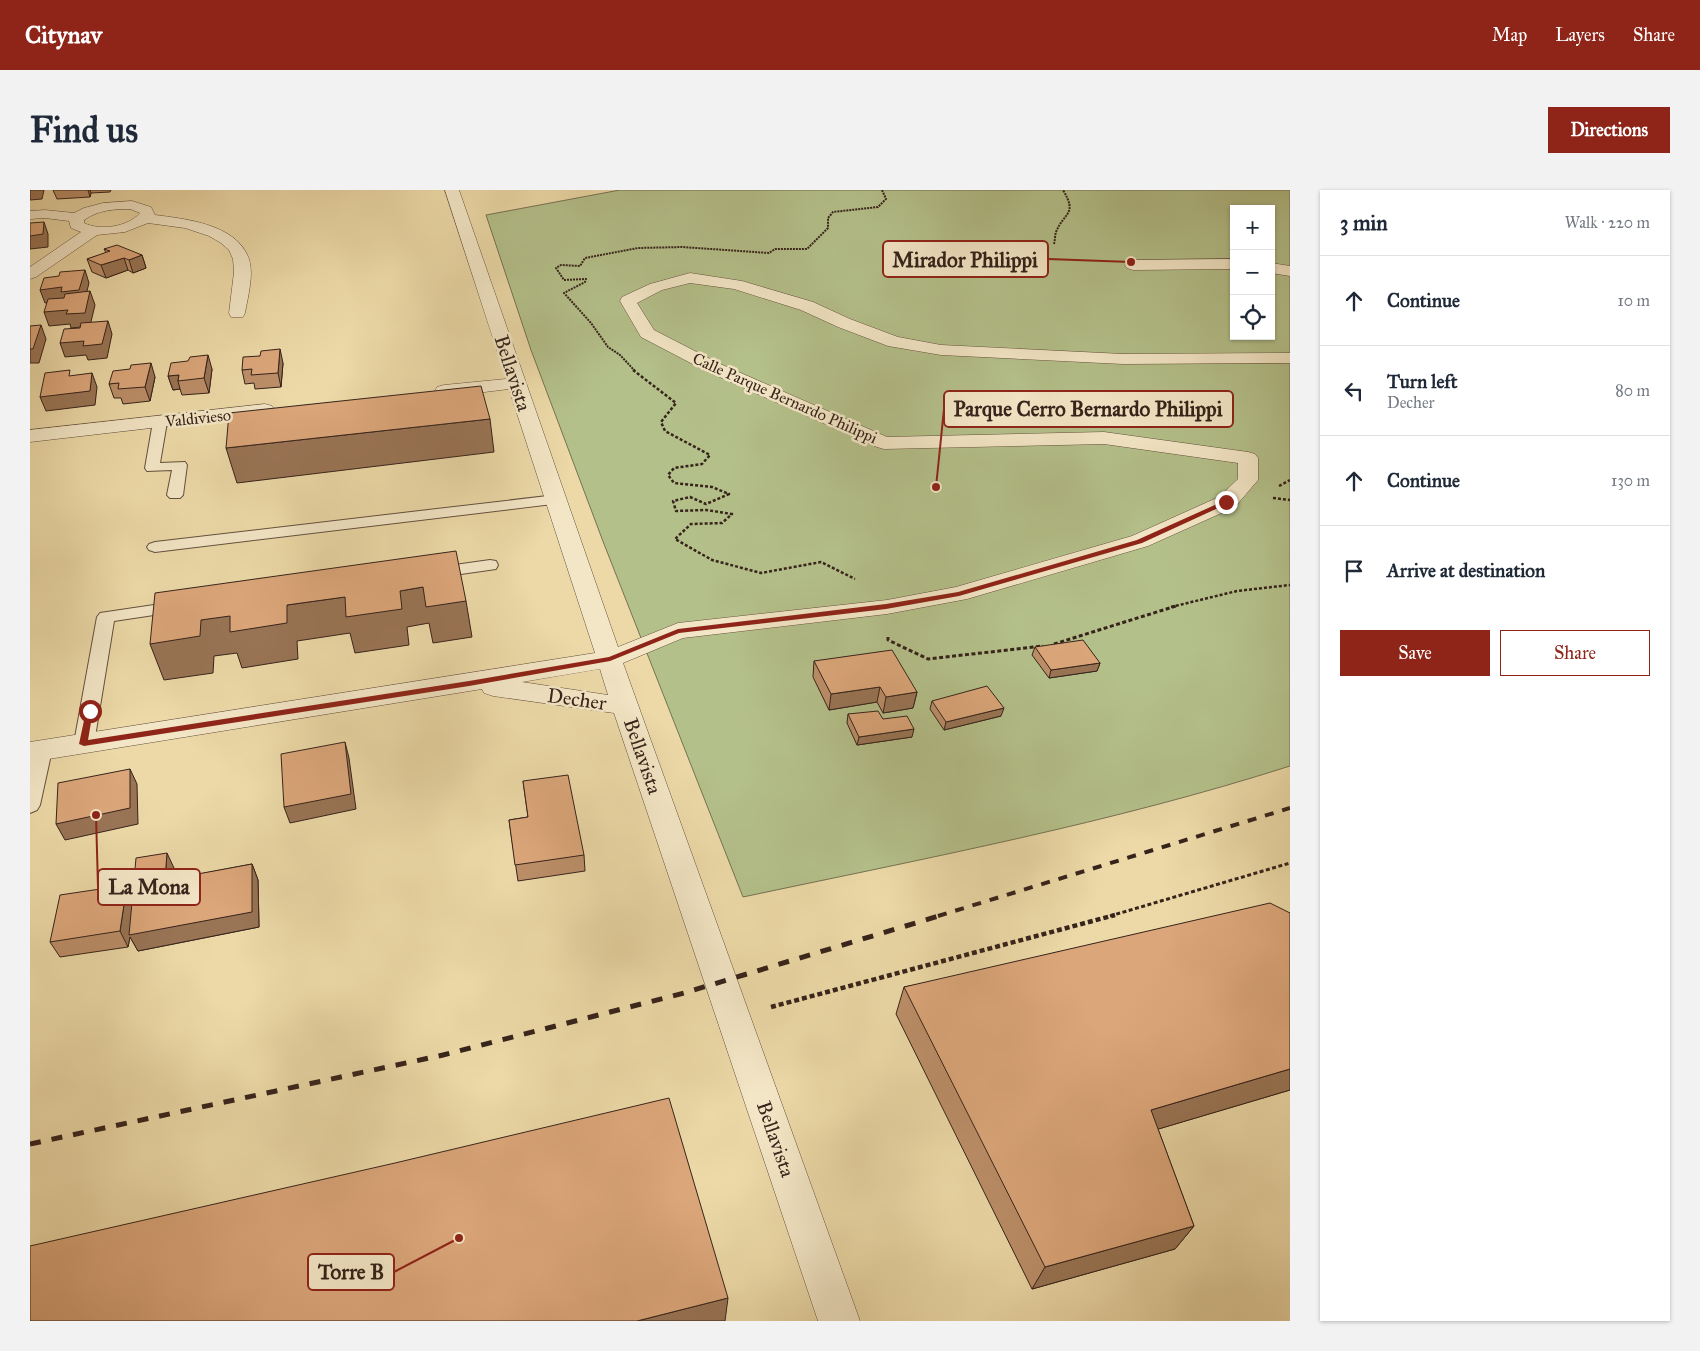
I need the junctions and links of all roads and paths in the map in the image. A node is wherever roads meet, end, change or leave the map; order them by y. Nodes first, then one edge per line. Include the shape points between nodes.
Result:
1 (452, 190) edge
2 (882, 190) edge
3 (1063, 190) edge
4 (136, 191) edge
5 (122, 205) junction
6 (30, 215) edge
7 (77, 218) junction
8 (145, 218) junction
9 (94, 230) junction
10 (1054, 244) dead end
11 (1230, 264) edge
12 (1133, 265) dead end
13 (1275, 269) edge
14 (1290, 271) edge
15 (30, 274) edge
16 (237, 313) dead end
17 (1290, 358) edge
18 (516, 383) junction
19 (428, 392) edge
20 (280, 409) edge
21 (160, 422) junction
22 (30, 436) edge
23 (175, 495) dead end
24 (556, 500) junction
25 (155, 546) dead end
26 (490, 565) dead end
27 (421, 574) edge
28 (1290, 585) edge
29 (195, 605) edge
30 (886, 607) junction
31 (610, 659) junction
32 (469, 683) junction
33 (625, 706) junction
34 (84, 744) junction
35 (36, 751) edge
36 (30, 805) edge
37 (1290, 863) edge
38 (734, 1017) junction
39 (839, 1321) edge

1 - 18 street, Bellavista
2 - 30 path via 886,199 878,207 833,212 828,218 828,228 807,250 775,249 769,253 682,246 638,248 585,258 580,266 561,265 556,268 564,280 586,278 585,282 564,293 608,347 676,403 661,422 665,431 710,455 702,464 674,468 668,475 674,483 712,487 729,494 706,504 690,497 673,501 676,511 706,510 732,514 722,523 691,524 675,539 712,560 761,573 821,562 877,589
3 - 10 path via 1070,202 1068,216 1056,232
4 - 5 street
5 - 7 street via 95,209
5 - 8 street via 146,210
6 - 7 street
7 - 9 street via 76,225
8 - 9 street via 124,228
8 - 16 street via 207,230 236,249 242,266
9 - 15 street
11 - 12 street
13 - 14 street
17 - 30 street, Calle Parque Bernardo Philippi via 1123,359 941,350 894,342 807,306 736,284 690,278 656,287 628,301 647,333 712,367 884,442 1104,438 1248,458 1248,480 1226,502 1140,541 959,594
18 - 19 street
18 - 24 street, Bellavista
20 - 21 street, Valdivieso
21 - 22 street, Valdivieso
21 - 23 lane via 152,468 180,465
24 - 25 lane
24 - 31 street, Bellavista
26 - 27 lane
28 - 30 path via 1237,591 1155,610 1055,644 928,659 888,640
29 - 34 lane via 106,616
30 - 31 street, Calle Parque Bernardo Philippi via 678,631
31 - 32 street, Decher
31 - 33 street, Bellavista
32 - 33 street, Decher
32 - 34 street, Decher
33 - 38 street, Bellavista
34 - 35 street, Decher
35 - 36 lane
37 - 38 path via 1149,906
38 - 39 street, Bellavista

